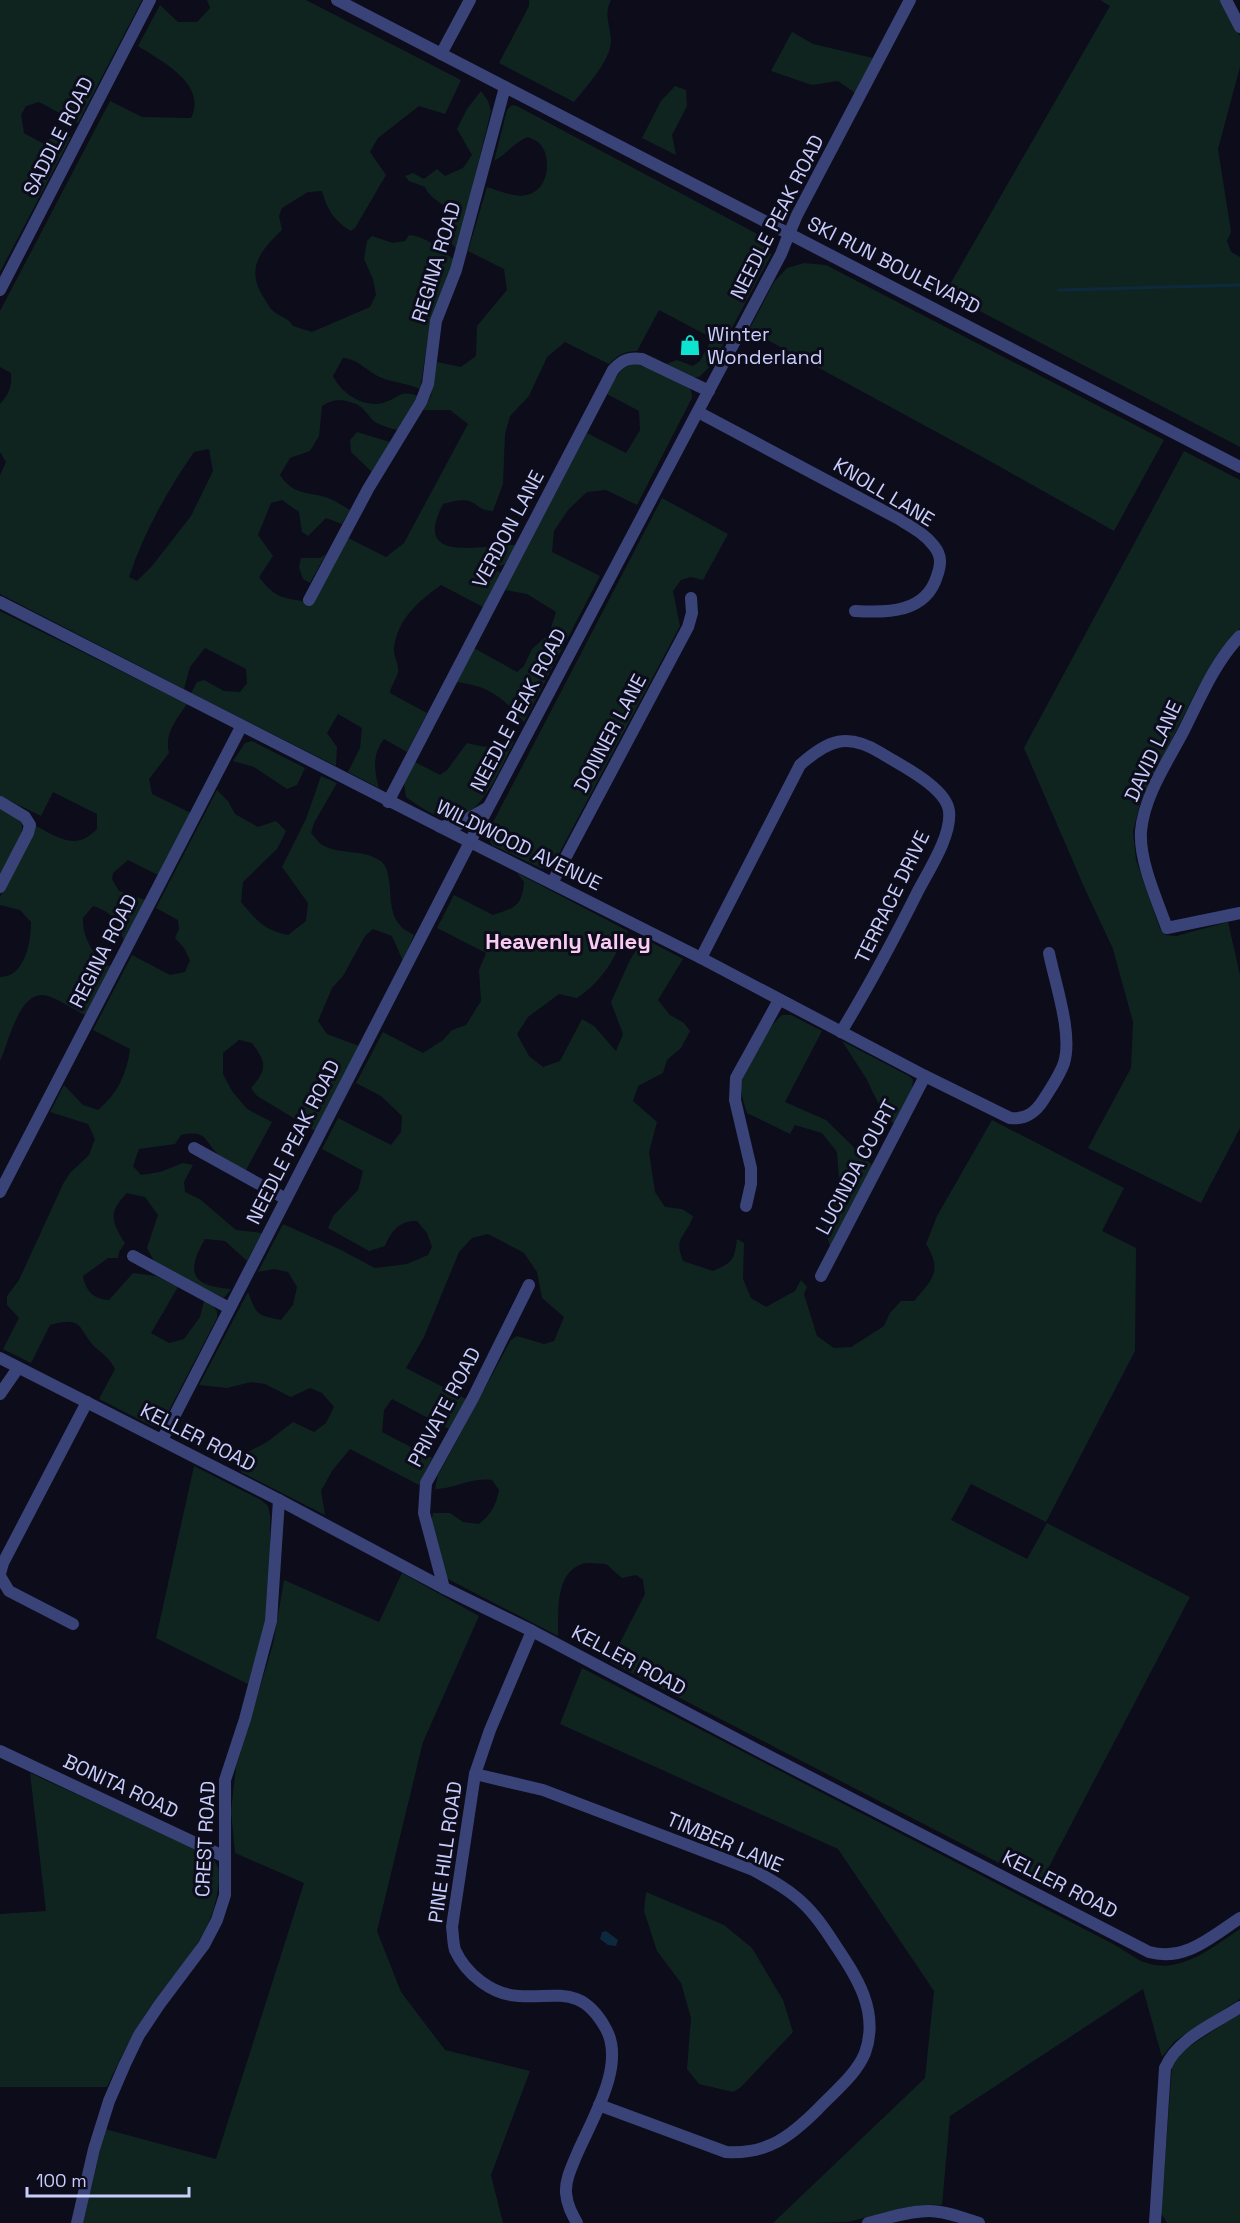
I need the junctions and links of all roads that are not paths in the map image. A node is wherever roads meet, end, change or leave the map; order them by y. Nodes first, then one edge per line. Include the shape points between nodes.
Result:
1 (150, 0) edge
2 (338, 0) edge
3 (470, 0) edge
4 (910, 0) edge
5 (1226, 0) edge
6 (1240, 27) edge
7 (441, 54) junction
8 (505, 87) junction
9 (789, 234) junction
10 (0, 290) edge
11 (709, 391) junction
12 (698, 412) junction
13 (1240, 467) edge
14 (691, 598) dead end
15 (309, 600) dead end
16 (0, 602) edge
17 (855, 610) dead end
18 (1240, 636) edge
19 (241, 727) junction
20 (0, 802) edge
21 (388, 802) junction
22 (490, 805) junction
23 (439, 827) junction
24 (470, 843) junction
25 (552, 883) junction
26 (0, 887) edge
27 (1240, 913) edge
28 (1050, 953) dead end
29 (701, 958) junction
30 (779, 1000) junction
31 (841, 1032) junction
32 (925, 1076) junction
33 (194, 1148) dead end
34 (0, 1192) edge
35 (286, 1199) junction
36 (746, 1206) dead end
37 (133, 1256) dead end
38 (820, 1276) dead end
39 (529, 1285) dead end
40 (229, 1308) junction
41 (0, 1358) edge
42 (18, 1368) junction
43 (0, 1394) edge
44 (87, 1402) junction
45 (162, 1440) junction
46 (279, 1500) junction
47 (0, 1575) edge
48 (444, 1588) junction
49 (73, 1624) dead end
50 (532, 1631) junction
51 (0, 1751) edge
52 (475, 1774) junction
53 (225, 1857) junction
54 (1240, 1918) edge
55 (1240, 2007) edge
56 (599, 2105) junction
57 (77, 2223) edge
58 (578, 2223) edge
59 (868, 2223) edge
60 (979, 2223) edge
61 (1155, 2223) edge

1 - 10 street, SADDLE ROAD
2 - 7 street, SKI RUN BOULEVARD
3 - 7 street
4 - 9 street, NEEDLE PEAK ROAD
5 - 6 street
7 - 8 street, SKI RUN BOULEVARD
8 - 9 street, SKI RUN BOULEVARD
8 - 15 street, REGINA ROAD via 459,260 436,321 428,384
9 - 11 street, NEEDLE PEAK ROAD
9 - 13 street, SKI RUN BOULEVARD
11 - 12 street, NEEDLE PEAK ROAD
11 - 21 street, VERDON LANE via 642,359 621,361 613,370
12 - 17 street, KNOLL LANE via 897,518 935,547 941,563 935,583 925,597 908,608 883,612
12 - 22 street, NEEDLE PEAK ROAD
14 - 25 street, DONNER LANE via 688,627
16 - 19 street, WILDWOOD AVENUE
18 - 27 street, DAVID LANE via 1210,680 1154,788 1141,832 1143,853 1167,928
19 - 21 street, WILDWOOD AVENUE
19 - 34 street, REGINA ROAD
20 - 26 street via 25,817 30,825
21 - 23 street, WILDWOOD AVENUE
22 - 23 street via 459,824
22 - 24 street, NEEDLE PEAK ROAD
23 - 24 street, WILDWOOD AVENUE
24 - 25 street, WILDWOOD AVENUE
24 - 35 street, NEEDLE PEAK ROAD
25 - 29 street, WILDWOOD AVENUE
28 - 32 street, WILDWOOD AVENUE via 1064,1020 1064,1062 1040,1105 1030,1115 1010,1118
29 - 30 street, WILDWOOD AVENUE
29 - 31 street, TERRACE DRIVE via 800,765 819,748 838,741 871,747 941,794 949,810 947,830 878,969
30 - 31 street, WILDWOOD AVENUE
30 - 36 street via 736,1078 735,1100 751,1168
31 - 32 street, WILDWOOD AVENUE
32 - 38 street, LUCINDA COURT
33 - 35 street
35 - 40 street, NEEDLE PEAK ROAD
37 - 40 street
39 - 48 street, PRIVATE ROAD via 426,1483 424,1513
40 - 45 street, NEEDLE PEAK ROAD
41 - 42 street, KELLER ROAD
42 - 43 street
42 - 44 street, KELLER ROAD
44 - 45 street, KELLER ROAD
44 - 47 street
45 - 46 street, KELLER ROAD
46 - 48 street, KELLER ROAD
46 - 53 street, CREST ROAD via 271,1621 225,1780
47 - 49 street via 9,1591
48 - 50 street, KELLER ROAD
50 - 52 street, PINE HILL ROAD via 489,1730
50 - 54 street, KELLER ROAD via 1149,1952 1177,1955
51 - 53 street, BONITA ROAD
52 - 56 street, PINE HILL ROAD via 452,1927 454,1948 467,1970 497,1991 518,1996 563,1994 594,2012 607,2030 613,2049
52 - 56 street, TIMBER LANE via 543,1790 776,1882 816,1917 865,1994 869,2035 853,2072 800,2126 762,2149 726,2152
53 - 57 street, CREST ROAD via 225,1895 217,1920 204,1945 139,2035 109,2101
55 - 61 street via 1178,2047 1165,2068
56 - 58 street, PINE HILL ROAD via 570,2170 566,2192 570,2211
59 - 60 street via 929,2211

